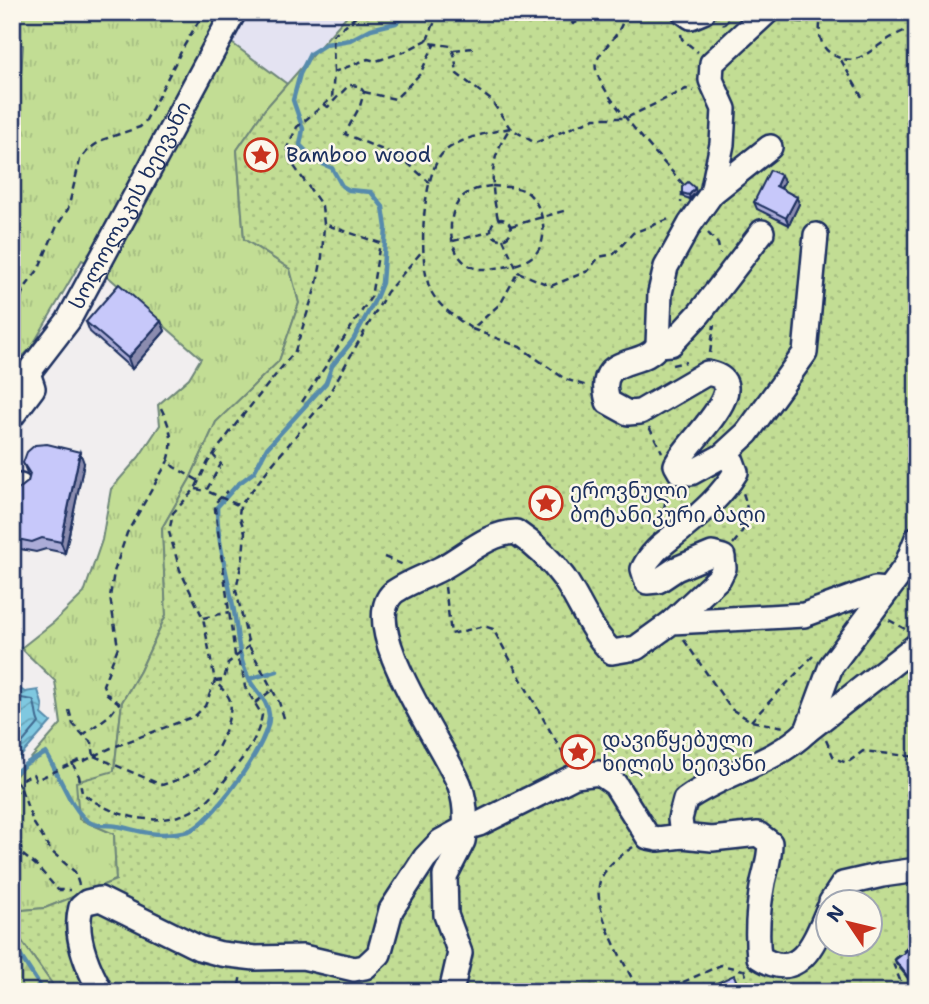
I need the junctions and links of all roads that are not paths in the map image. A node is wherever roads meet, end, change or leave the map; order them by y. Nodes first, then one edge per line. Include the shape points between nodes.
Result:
1 (234, 12) edge
2 (703, 12) edge
3 (767, 12) edge
4 (682, 21) edge
5 (770, 147) dead end
6 (712, 193) junction
7 (762, 232) dead end
8 (816, 235) dead end
9 (659, 345) junction
10 (20, 381) edge
11 (12, 416) edge
12 (722, 456) junction
13 (917, 538) edge
14 (886, 590) junction
15 (672, 622) junction
16 (911, 637) edge
17 (807, 731) junction
18 (465, 828) junction
19 (682, 836) junction
20 (917, 870) edge
21 (840, 888) edge
22 (814, 942) edge
23 (100, 992) edge
24 (450, 992) edge

1 - 10 street, სოლოლაკის ხეივანი via 68,321
2 - 4 street
3 - 6 street via 712,63 711,80 724,108
5 - 6 street
6 - 9 street via 680,216 660,293
7 - 9 street via 699,314 671,344
8 - 12 street via 805,353 747,433
9 - 12 street via 654,352 613,368 606,379 608,402 621,411 640,412 707,373 717,375 724,381 726,396 676,465 680,472 691,473
10 - 11 street via 33,388
12 - 15 street via 732,461 736,472 722,494 657,548 643,569 647,582 658,581 712,554 723,557 719,578
13 - 14 street via 906,566
14 - 15 street via 875,589 804,615
14 - 17 street via 831,666
15 - 18 street via 636,648 612,652 598,639 564,578 516,532 487,540 393,594 386,604 388,642 461,788
16 - 17 street
17 - 19 street via 772,758 722,778 685,800
18 - 19 street via 575,776 599,773 615,784 648,837
18 - 23 street via 441,841 425,858 391,910 379,954 365,967 354,969 303,957 221,954 199,948 108,902 87,902 81,907 79,929 89,972
18 - 24 street via 445,876 446,915 460,953
19 - 22 street via 712,839 758,834 770,843 756,934 760,957 782,967 803,957
20 - 21 street

